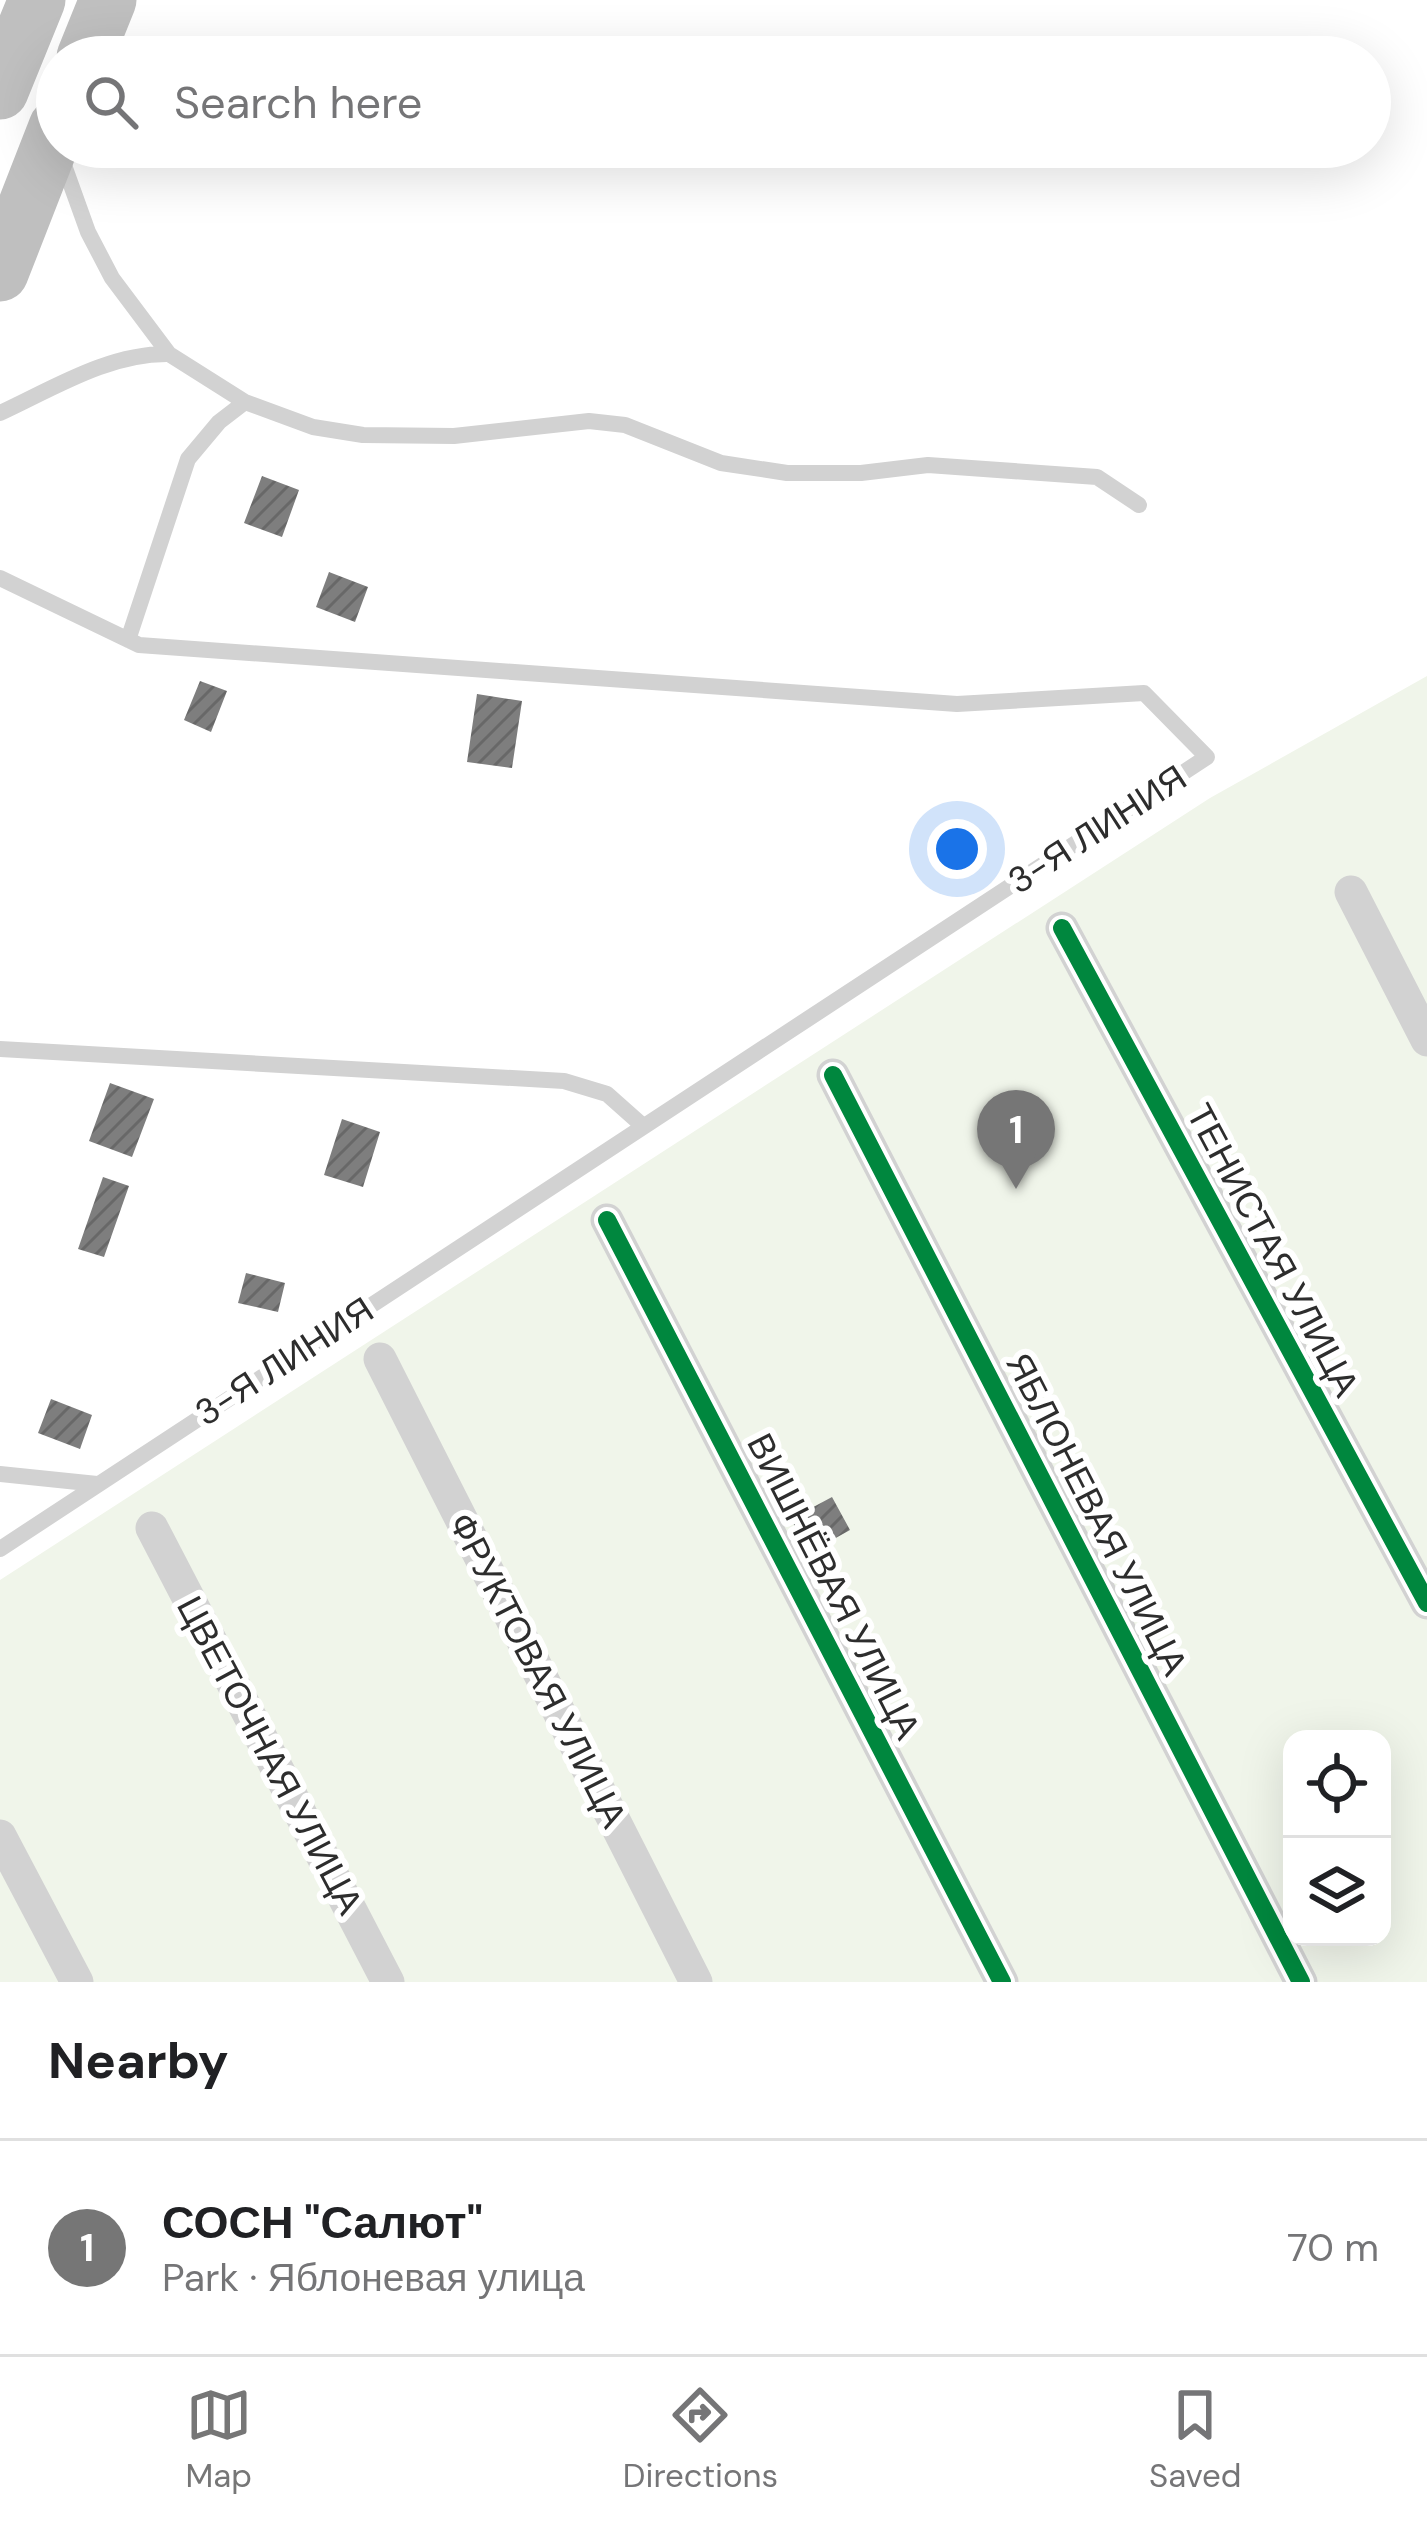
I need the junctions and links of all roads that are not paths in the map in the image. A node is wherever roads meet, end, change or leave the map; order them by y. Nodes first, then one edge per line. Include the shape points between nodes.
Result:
1 (37, 0) edge
2 (108, 0) edge
3 (93, 36) edge
4 (0, 91) edge
5 (44, 168) edge
6 (66, 168) edge
7 (0, 273) edge
8 (169, 354) junction
9 (245, 403) junction
10 (0, 413) edge
11 (1139, 505) dead end
12 (0, 578) edge
13 (128, 640) junction
14 (1352, 892) dead end
15 (1062, 928) dead end
16 (1427, 1040) edge
17 (0, 1048) edge
18 (833, 1076) dead end
19 (643, 1126) junction
20 (607, 1220) dead end
21 (380, 1359) dead end
22 (0, 1474) edge
23 (97, 1484) junction
24 (152, 1528) dead end
25 (0, 1550) edge
26 (1427, 1603) edge
27 (0, 1835) edge
28 (77, 1982) edge
29 (388, 1982) edge
30 (696, 1982) edge
31 (1002, 1982) edge
32 (1301, 1982) edge

1 - 4 highway
2 - 3 highway
5 - 7 highway
6 - 8 lane via 104,263
8 - 9 lane
8 - 10 lane via 103,365
9 - 11 lane via 364,435 626,425 721,463 788,473 928,465 1096,477
9 - 13 lane via 188,459
12 - 13 lane, 3-Я ЛИНИЯ
13 - 19 lane, 3-Я ЛИНИЯ via 957,704 1144,693 1207,757
14 - 16 street
15 - 26 street, ТЕНИСТАЯ УЛИЦА
17 - 19 lane via 564,1081 607,1094
18 - 32 street, ЯБЛОНЕВАЯ УЛИЦА
19 - 23 lane, 3-Я ЛИНИЯ
20 - 31 street, ВИШНЁВАЯ УЛИЦА
21 - 30 street, ФРУКТОВАЯ УЛИЦА
22 - 23 lane
23 - 25 lane, 3-Я ЛИНИЯ
24 - 29 street, ЦВЕТОЧНАЯ УЛИЦА
27 - 28 street

